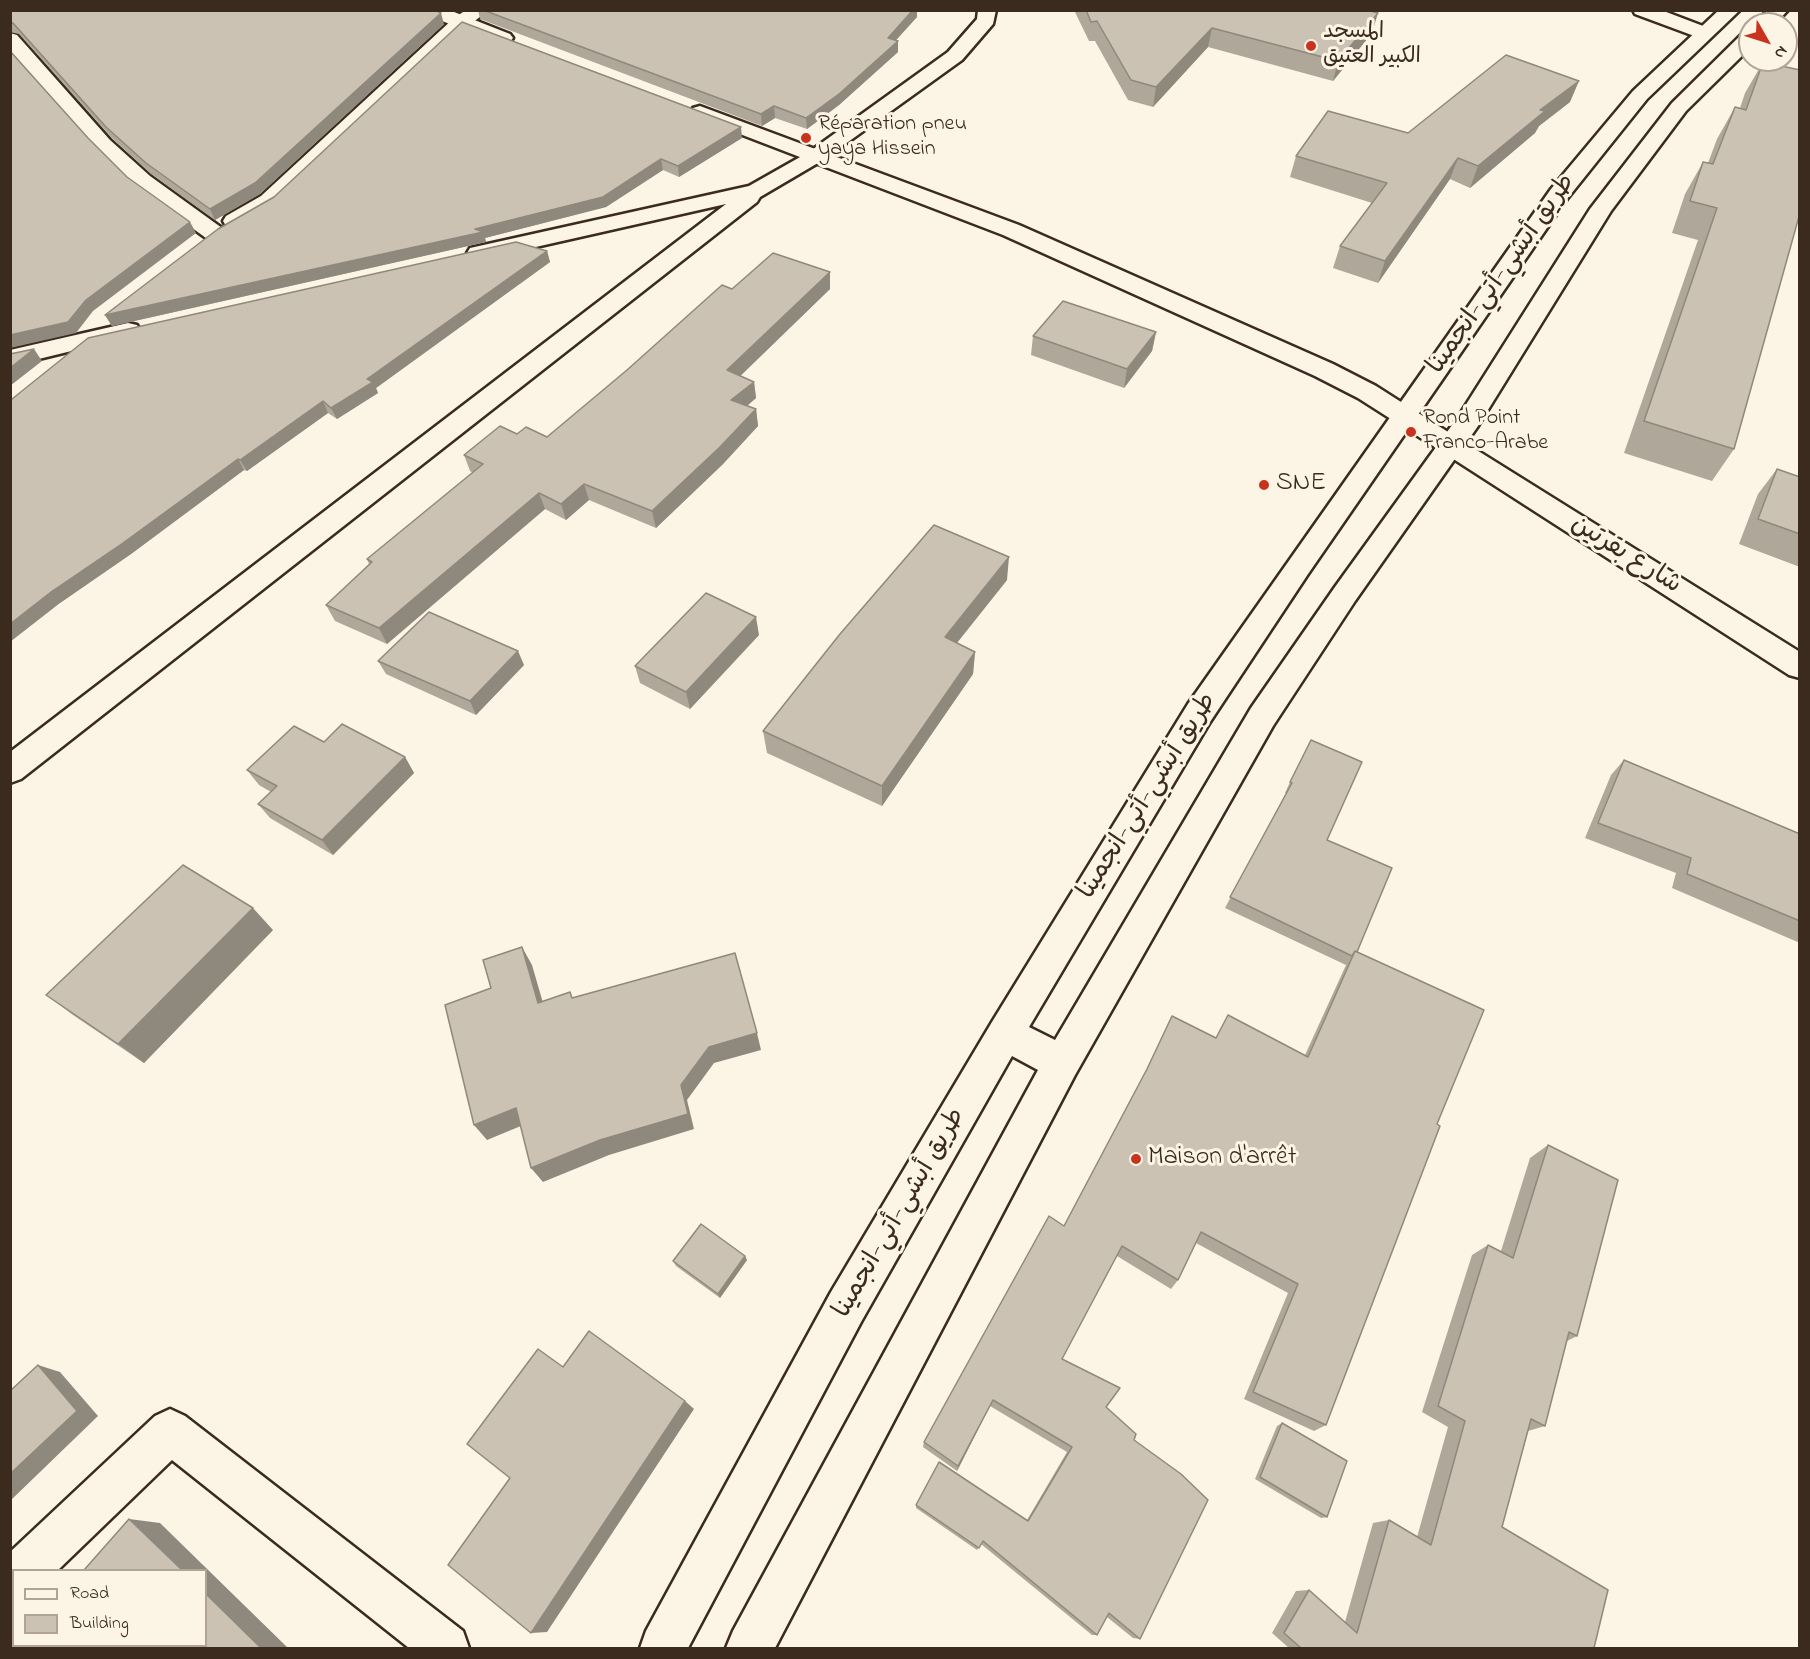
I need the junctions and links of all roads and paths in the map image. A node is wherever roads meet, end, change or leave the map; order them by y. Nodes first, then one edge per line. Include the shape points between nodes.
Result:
1 (431, 10) edge
2 (480, 10) edge
3 (1006, 10) edge
4 (1642, 10) edge
5 (1731, 10) edge
6 (986, 15) edge
7 (461, 22) junction
8 (1704, 33) junction
9 (10, 39) edge
10 (528, 47) edge
11 (1738, 49) edge
12 (683, 106) edge
13 (816, 156) junction
14 (756, 191) junction
15 (457, 258) edge
16 (108, 314) edge
17 (146, 326) edge
18 (88, 339) junction
19 (10, 358) edge
20 (54, 367) edge
21 (1404, 415) junction
22 (1450, 445) junction
23 (1800, 667) edge
24 (10, 770) edge
25 (1005, 1034) junction
26 (1062, 1063) junction
27 (26, 1569) edge
28 (446, 1648) edge
29 (663, 1648) edge
30 (750, 1648) edge

1 - 7 main road
2 - 7 main road
3 - 6 main road
4 - 8 main road
5 - 8 main road, طريق أبشي-أتي-انجمينا
6 - 13 main road via 955,56
7 - 9 main road via 269,201 206,240 103,144
7 - 10 main road
8 - 21 main road, طريق أبشي-أتي-انجمينا via 1640,95 1558,194
11 - 22 main road via 1679,107 1601,209
12 - 13 main road, شارع بقرتين
13 - 14 main road
13 - 21 main road, شارع بقرتين via 1011,230 1324,370
14 - 15 main road
14 - 24 main road
16 - 18 main road
17 - 18 main road
18 - 19 main road
18 - 20 main road
21 - 22 main road, شارع بقرتين
21 - 25 main road, طريق أبشي-أتي-انجمينا via 1199,713
22 - 23 main road, شارع بقرتين
22 - 26 main road via 1262,717
25 - 26 main road
25 - 29 main road, طريق أبشي-أتي-انجمينا via 846,1307
26 - 30 main road
27 - 28 main road via 170,1431

